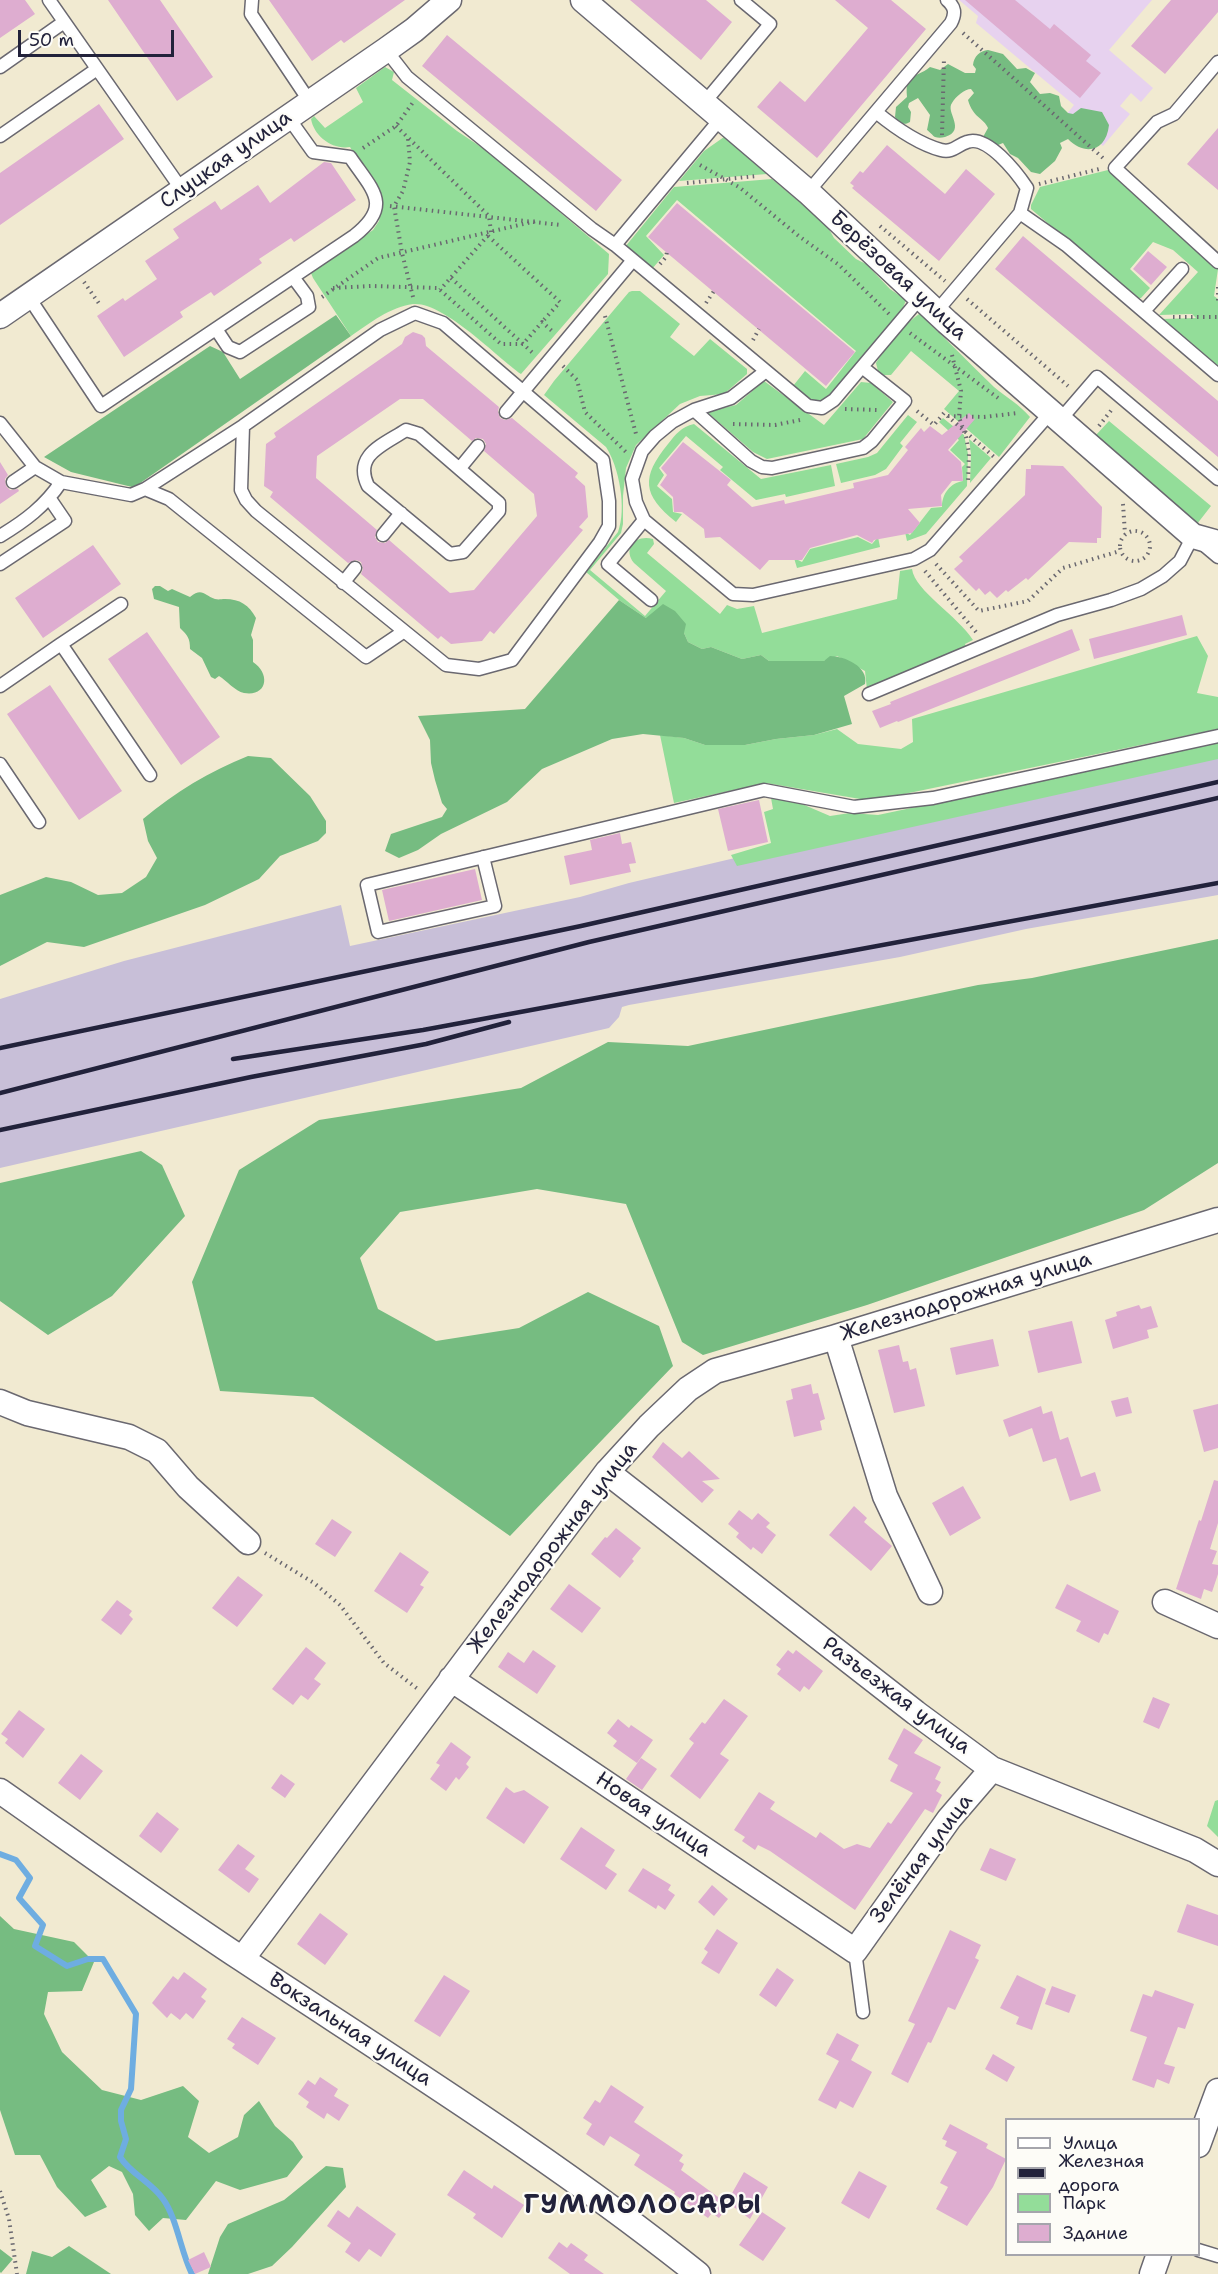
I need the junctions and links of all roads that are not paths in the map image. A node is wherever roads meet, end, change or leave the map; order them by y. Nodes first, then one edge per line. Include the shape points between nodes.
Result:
1 (49, 0) edge
2 (252, 0) edge
3 (449, 0) edge
4 (583, 0) edge
5 (741, 0) edge
6 (947, 0) edge
7 (64, 22) junction
8 (386, 50) junction
9 (1218, 62) edge
10 (0, 67) edge
11 (97, 69) junction
12 (310, 102) junction
13 (713, 110) junction
14 (876, 112) junction
15 (288, 117) junction
16 (0, 136) edge
17 (182, 190) junction
18 (808, 192) junction
19 (1020, 213) junction
20 (615, 245) junction
21 (633, 260) junction
22 (1218, 262) edge
23 (1182, 269) dead end
24 (293, 277) junction
25 (28, 297) junction
26 (935, 310) junction
27 (1148, 314) junction
28 (0, 316) edge
29 (216, 329) junction
30 (862, 367) junction
31 (766, 371) junction
32 (1218, 375) edge
33 (525, 391) junction
34 (694, 410) junction
35 (506, 412) dead end
36 (1051, 418) junction
37 (0, 423) edge
38 (243, 426) junction
39 (478, 446) dead end
40 (35, 467) junction
41 (460, 468) junction
42 (1218, 479) edge
43 (13, 482) dead end
44 (61, 483) junction
45 (144, 489) junction
46 (50, 499) junction
47 (401, 513) junction
48 (644, 520) junction
49 (383, 535) dead end
50 (0, 536) edge
51 (1193, 536) junction
52 (1218, 543) edge
53 (1218, 557) edge
54 (0, 564) edge
55 (355, 568) dead end
56 (343, 583) junction
57 (651, 600) dead end
58 (122, 604) dead end
59 (403, 632) junction
60 (62, 644) junction
61 (0, 686) edge
62 (868, 694) dead end
63 (1218, 736) edge
64 (0, 764) edge
65 (150, 775) dead end
66 (39, 822) dead end
67 (483, 857) junction
68 (1218, 1220) edge
69 (836, 1337) junction
70 (0, 1402) edge
71 (607, 1472) junction
72 (248, 1542) road end
73 (930, 1592) dead end
74 (1165, 1602) dead end
75 (1218, 1626) edge
76 (452, 1679) junction
77 (992, 1768) junction
78 (0, 1791) edge
79 (1218, 1864) edge
80 (855, 1952) junction
81 (242, 1959) junction
82 (863, 2012) dead end
83 (1218, 2091) edge
84 (1200, 2140) edge
85 (1200, 2251) edge
86 (1158, 2256) edge
87 (1218, 2256) edge
88 (698, 2274) edge
89 (1152, 2274) edge

1 - 7 lane
2 - 12 lane via 250,14
3 - 8 street, Слуцкая улица
4 - 13 street, Берёзовая улица
5 - 13 lane via 770,24
6 - 14 lane via 955,16
7 - 10 lane
7 - 11 lane
8 - 12 street, Слуцкая улица
8 - 20 lane via 422,89
9 - 22 lane via 1174,114 1157,122 1115,168
11 - 16 lane
11 - 17 lane
12 - 15 street, Слуцкая улица
13 - 18 street, Берёзовая улица
13 - 20 lane via 688,158
14 - 18 lane
14 - 19 lane via 897,130 942,150 980,141 1011,166 1027,188
15 - 17 street, Слуцкая улица
15 - 24 lane via 313,152 350,157 375,194 377,204 366,226
17 - 25 street, Слуцкая улица
18 - 26 street, Берёзовая улица
19 - 26 lane
19 - 27 lane via 1066,245
20 - 21 lane
21 - 31 lane
21 - 33 lane
23 - 27 lane
24 - 29 lane
24 - 29 lane via 309,307 240,352 228,347
25 - 28 street, Слуцкая улица
25 - 29 lane via 101,406
26 - 30 lane via 899,322
26 - 36 street, Берёзовая улица
27 - 32 lane
30 - 31 lane via 834,400 822,408 808,406
30 - 34 lane via 904,401 863,447 762,467
31 - 34 lane via 731,398
33 - 35 lane
33 - 38 lane via 442,323 416,313 380,330
33 - 59 lane via 603,460 609,526 512,660 479,669 446,665
34 - 48 lane via 672,422 642,451 632,479
36 - 42 lane via 1097,376
36 - 48 lane via 930,550 914,559 753,595 733,594
36 - 51 street, Берёзовая улица
37 - 40 lane
38 - 45 lane
38 - 56 lane via 241,490 246,500
39 - 41 lane
40 - 43 lane
40 - 44 lane
41 - 47 lane via 419,434 406,430 370,454 362,474 368,486
41 - 47 lane via 499,503 499,511 464,552 450,554
44 - 45 lane via 130,495
44 - 46 lane
45 - 59 lane via 169,499 366,657
46 - 50 lane
46 - 54 lane via 65,521
47 - 49 lane
48 - 57 lane via 608,564
51 - 52 street, Берёзовая улица
51 - 53 lane
51 - 62 lane via 1180,561 1141,589 1057,615
55 - 56 lane
56 - 59 lane
58 - 60 lane
60 - 61 lane
60 - 65 lane
63 - 67 lane via 933,798 854,807 764,790
64 - 66 lane
67 - 67 lane via 367,885 378,932 495,906
68 - 69 street, Железнодорожная улица
69 - 71 street, Железнодорожная улица via 715,1371 688,1389
69 - 73 street via 885,1496
70 - 72 street via 27,1413 129,1437 157,1451 188,1487
71 - 76 street, Железнодорожная улица
71 - 77 street, Разъезжая улица
74 - 75 street
76 - 80 street, Новая улица
76 - 81 street, Железнодорожная улица
77 - 79 street, Разъезжая улица via 1195,1850
77 - 80 street, Зелёная улица via 949,1819
78 - 81 street, Вокзальная улица
80 - 82 lane
81 - 88 street, Вокзальная улица via 480,2115
83 - 84 street
85 - 87 lane
86 - 89 street

